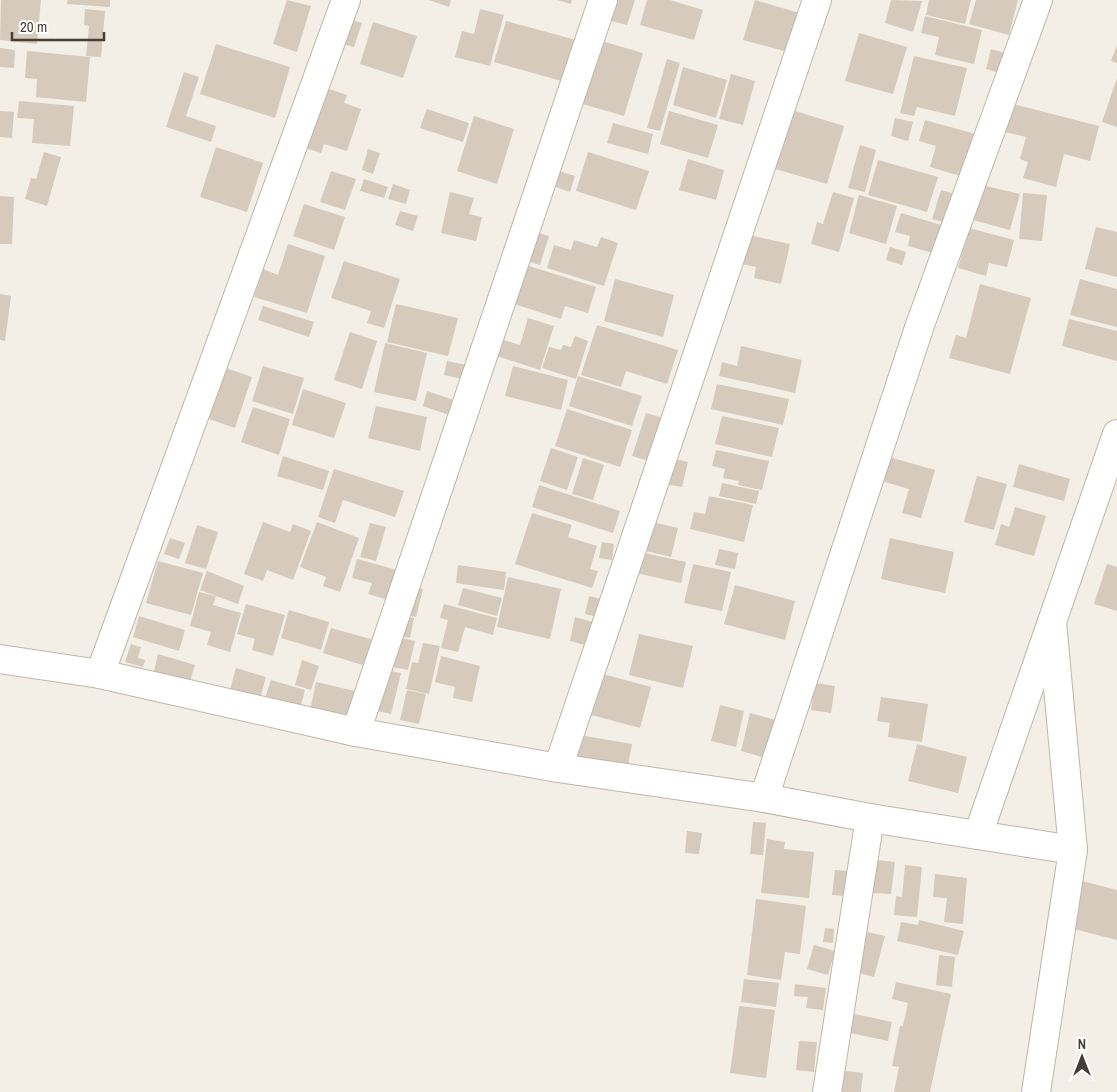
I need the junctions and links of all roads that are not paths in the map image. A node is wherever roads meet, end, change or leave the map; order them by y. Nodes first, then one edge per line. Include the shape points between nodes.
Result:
1 (346, 0) edge
2 (603, 0) edge
3 (817, 0) edge
4 (1038, 0) edge
5 (1117, 434) edge
6 (1052, 622) junction
7 (0, 659) edge
8 (100, 674) junction
9 (356, 732) junction
10 (558, 768) junction
11 (764, 798) junction
12 (870, 818) junction
13 (978, 835) junction
14 (1073, 850) junction
15 (827, 1092) edge
16 (1036, 1092) edge

1 - 8 street
2 - 9 street
3 - 10 street
4 - 11 street via 920,325
5 - 6 street
6 - 13 street
6 - 14 street
7 - 8 street
8 - 9 street
9 - 10 street
10 - 11 street
11 - 12 street
12 - 13 street
12 - 15 street
13 - 14 street
14 - 16 street

